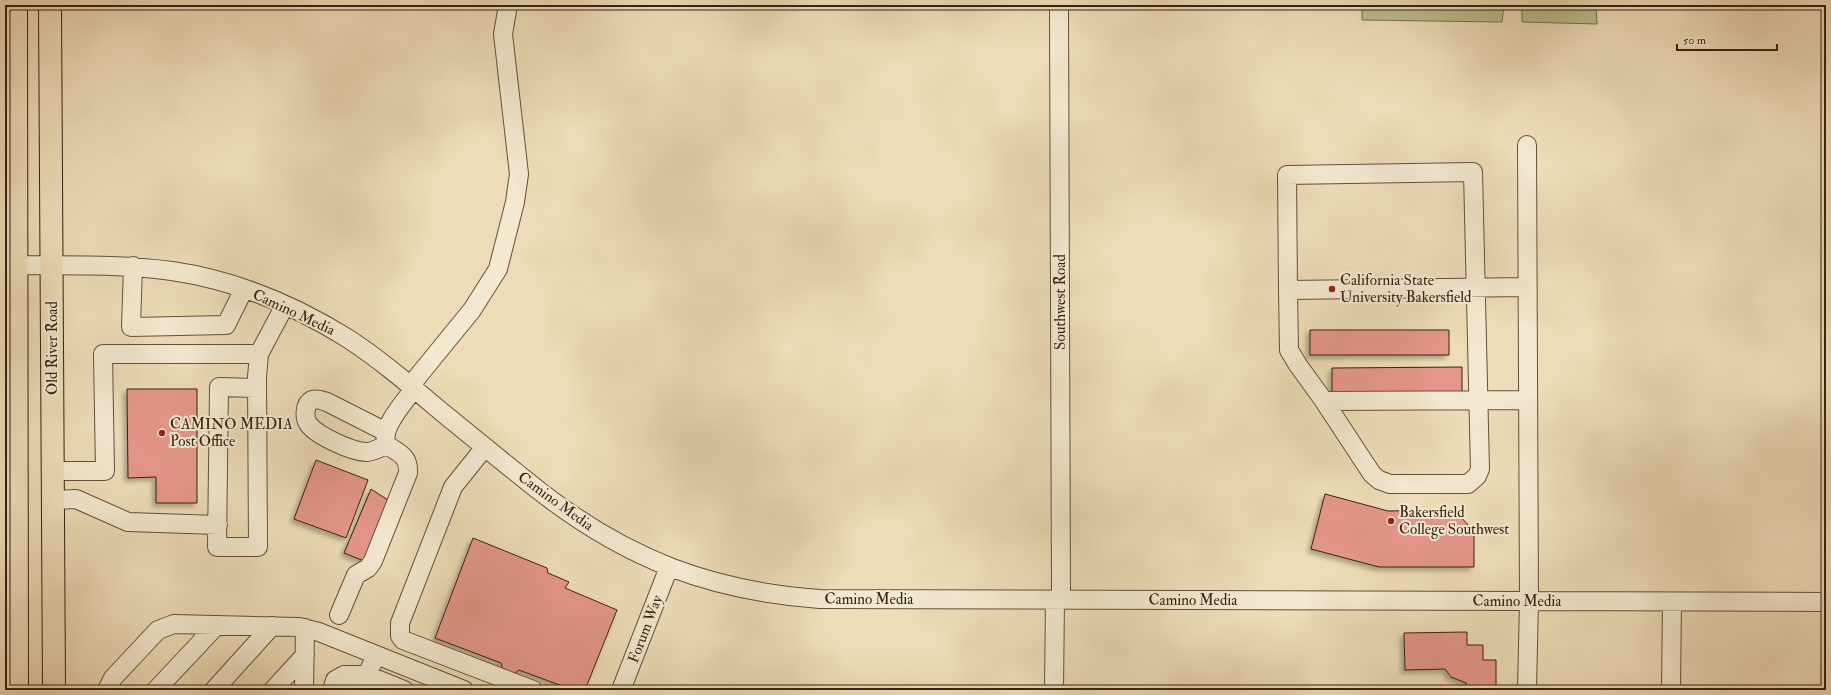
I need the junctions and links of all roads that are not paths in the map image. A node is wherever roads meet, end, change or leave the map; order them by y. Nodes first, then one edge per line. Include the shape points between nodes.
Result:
1 (16, 5) edge
2 (50, 5) edge
3 (508, 5) edge
4 (1059, 5) edge
5 (1527, 145) dead end
6 (11, 265) edge
7 (52, 265) junction
8 (133, 266) junction
9 (1476, 287) junction
10 (1527, 287) junction
11 (244, 289) junction
12 (1288, 290) junction
13 (285, 305) junction
14 (131, 327) junction
15 (131, 354) junction
16 (260, 354) junction
17 (258, 388) junction
18 (412, 388) junction
19 (1478, 400) junction
20 (1528, 400) junction
21 (1324, 401) junction
22 (485, 447) junction
23 (53, 472) junction
24 (53, 500) junction
25 (218, 525) junction
26 (669, 568) junction
27 (1058, 600) junction
28 (1529, 601) junction
29 (1672, 602) junction
30 (1826, 602) edge
31 (339, 615) dead end
32 (217, 625) junction
33 (272, 626) junction
34 (305, 628) junction
35 (304, 655) junction
36 (376, 655) junction
37 (364, 682) edge
38 (17, 690) edge
39 (54, 690) edge
40 (107, 690) edge
41 (156, 690) edge
42 (214, 690) edge
43 (273, 690) edge
44 (304, 690) edge
45 (332, 690) edge
46 (404, 690) edge
47 (464, 690) edge
48 (533, 690) edge
49 (621, 690) edge
50 (1054, 690) edge
51 (1527, 690) edge
52 (1671, 690) edge

1 - 6 main road
2 - 7 main road, Old River Road
3 - 18 street via 503,34 519,174 516,202 498,270 472,310
4 - 27 street, Southwest Road
5 - 10 street
6 - 7 street, Camino Media
6 - 38 main road
7 - 8 street, Camino Media
7 - 23 main road, Old River Road
8 - 11 street, Camino Media via 174,271
8 - 14 street
9 - 10 street
9 - 12 street
9 - 12 street via 1473,172 1465,172 1287,175
9 - 19 street
10 - 20 street
11 - 13 street, Camino Media
11 - 14 street via 226,325
12 - 21 street via 1289,350
13 - 16 street
13 - 18 street, Camino Media via 348,339
14 - 15 street
15 - 16 street
15 - 23 street via 103,354 105,471
16 - 17 street
17 - 25 street via 219,387
17 - 25 street via 258,547 217,547
18 - 22 street, Camino Media
18 - 31 street via 397,412 387,439 406,458 408,473 373,561 356,576
19 - 20 street
19 - 21 street
19 - 21 street via 1480,469 1473,481 1468,484 1399,485 1379,480 1372,474
20 - 28 street
22 - 26 street, Camino Media via 568,513 625,548
22 - 48 street via 453,487 400,623 400,636 403,640
23 - 24 main road, Old River Road
24 - 25 street via 76,499 128,522
24 - 39 main road, Old River Road
26 - 27 street, Camino Media via 734,587 820,599
26 - 49 street, Forum Way
27 - 28 street, Camino Media
27 - 50 street, Southwest Road
28 - 29 street, Camino Media
28 - 51 street
29 - 30 street, Camino Media
29 - 52 street
32 - 33 street
32 - 40 street via 174,624 158,630 112,678
32 - 41 street
33 - 34 street
33 - 42 street
34 - 35 street
34 - 36 street
35 - 43 street
35 - 44 street
36 - 37 street
36 - 47 street
37 - 45 street via 344,675 334,680
37 - 46 street

